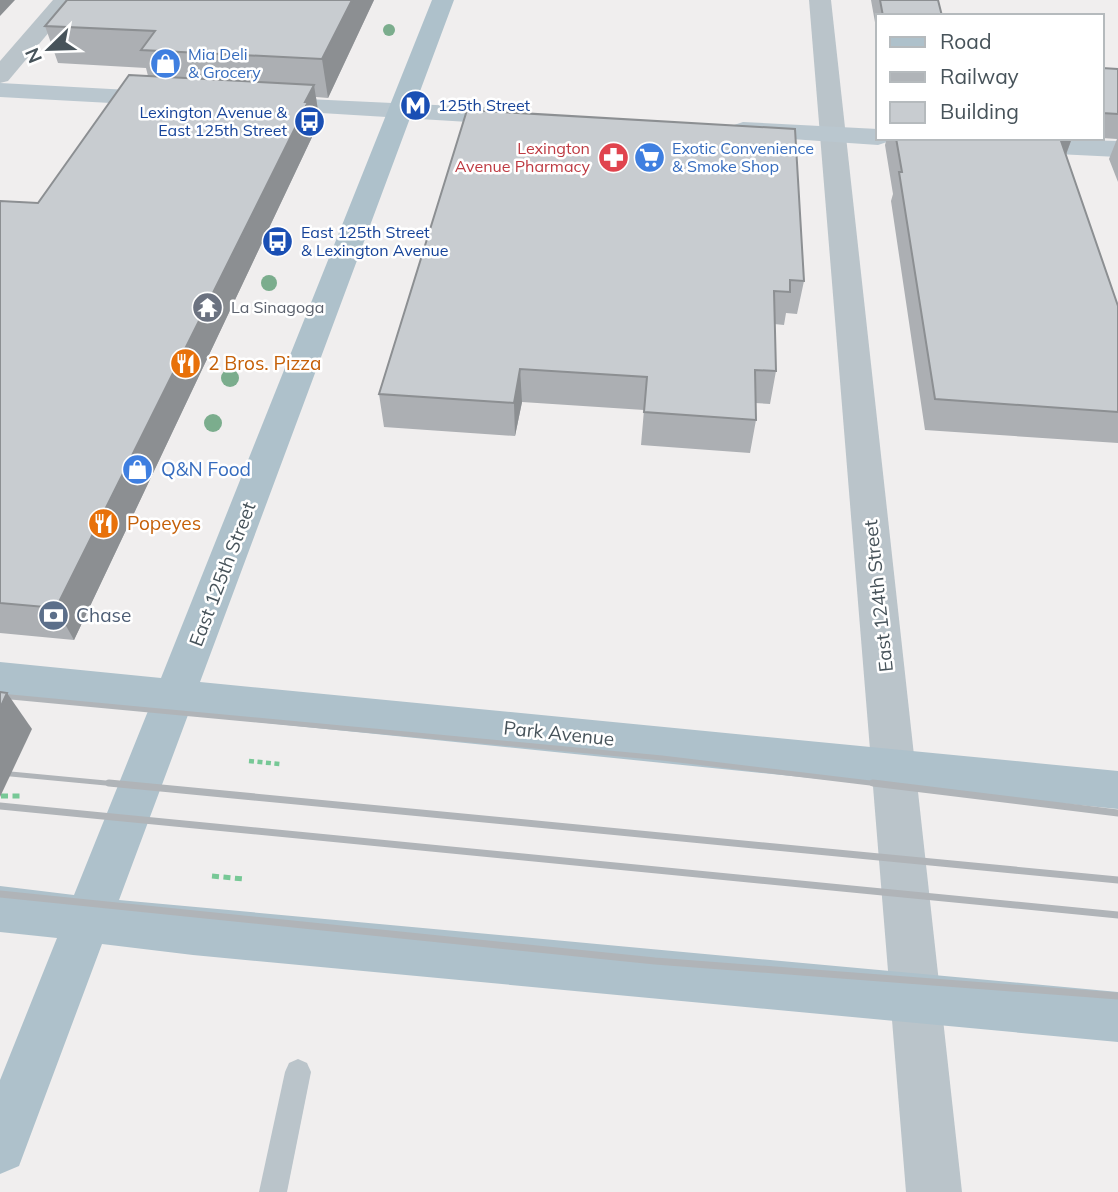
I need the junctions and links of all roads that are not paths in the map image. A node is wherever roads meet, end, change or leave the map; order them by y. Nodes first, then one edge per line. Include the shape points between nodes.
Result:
1 (65, 0) edge
2 (443, 0) edge
3 (820, 0) edge
4 (0, 76) edge
5 (0, 90) edge
6 (196, 100) edge
7 (236, 103) edge
8 (401, 111) junction
9 (537, 118) edge
10 (717, 128) edge
11 (832, 135) junction
12 (876, 137) edge
13 (985, 142) edge
14 (1118, 149) edge
15 (0, 679) edge
16 (174, 694) junction
17 (893, 767) junction
18 (1118, 790) edge
19 (0, 909) edge
20 (88, 919) junction
21 (915, 1000) junction
22 (1118, 1017) edge
23 (298, 1072) dead end
24 (0, 1147) edge
25 (274, 1192) edge
26 (934, 1192) edge

1 - 4 street
2 - 8 main road, East 125th Street
3 - 11 street, East 124th Street
5 - 6 main road
7 - 8 main road
8 - 9 main road
8 - 16 main road, East 125th Street
10 - 11 main road
11 - 12 main road
11 - 17 street, East 124th Street
13 - 14 main road
15 - 16 main road, Park Avenue
16 - 17 main road, Park Avenue
16 - 20 main road, East 125th Street
17 - 18 main road, Park Avenue
17 - 21 street, East 124th Street
19 - 20 main road
20 - 21 main road
20 - 24 main road, East 125th Street
21 - 22 main road
21 - 26 street, East 124th Street
23 - 25 lane

